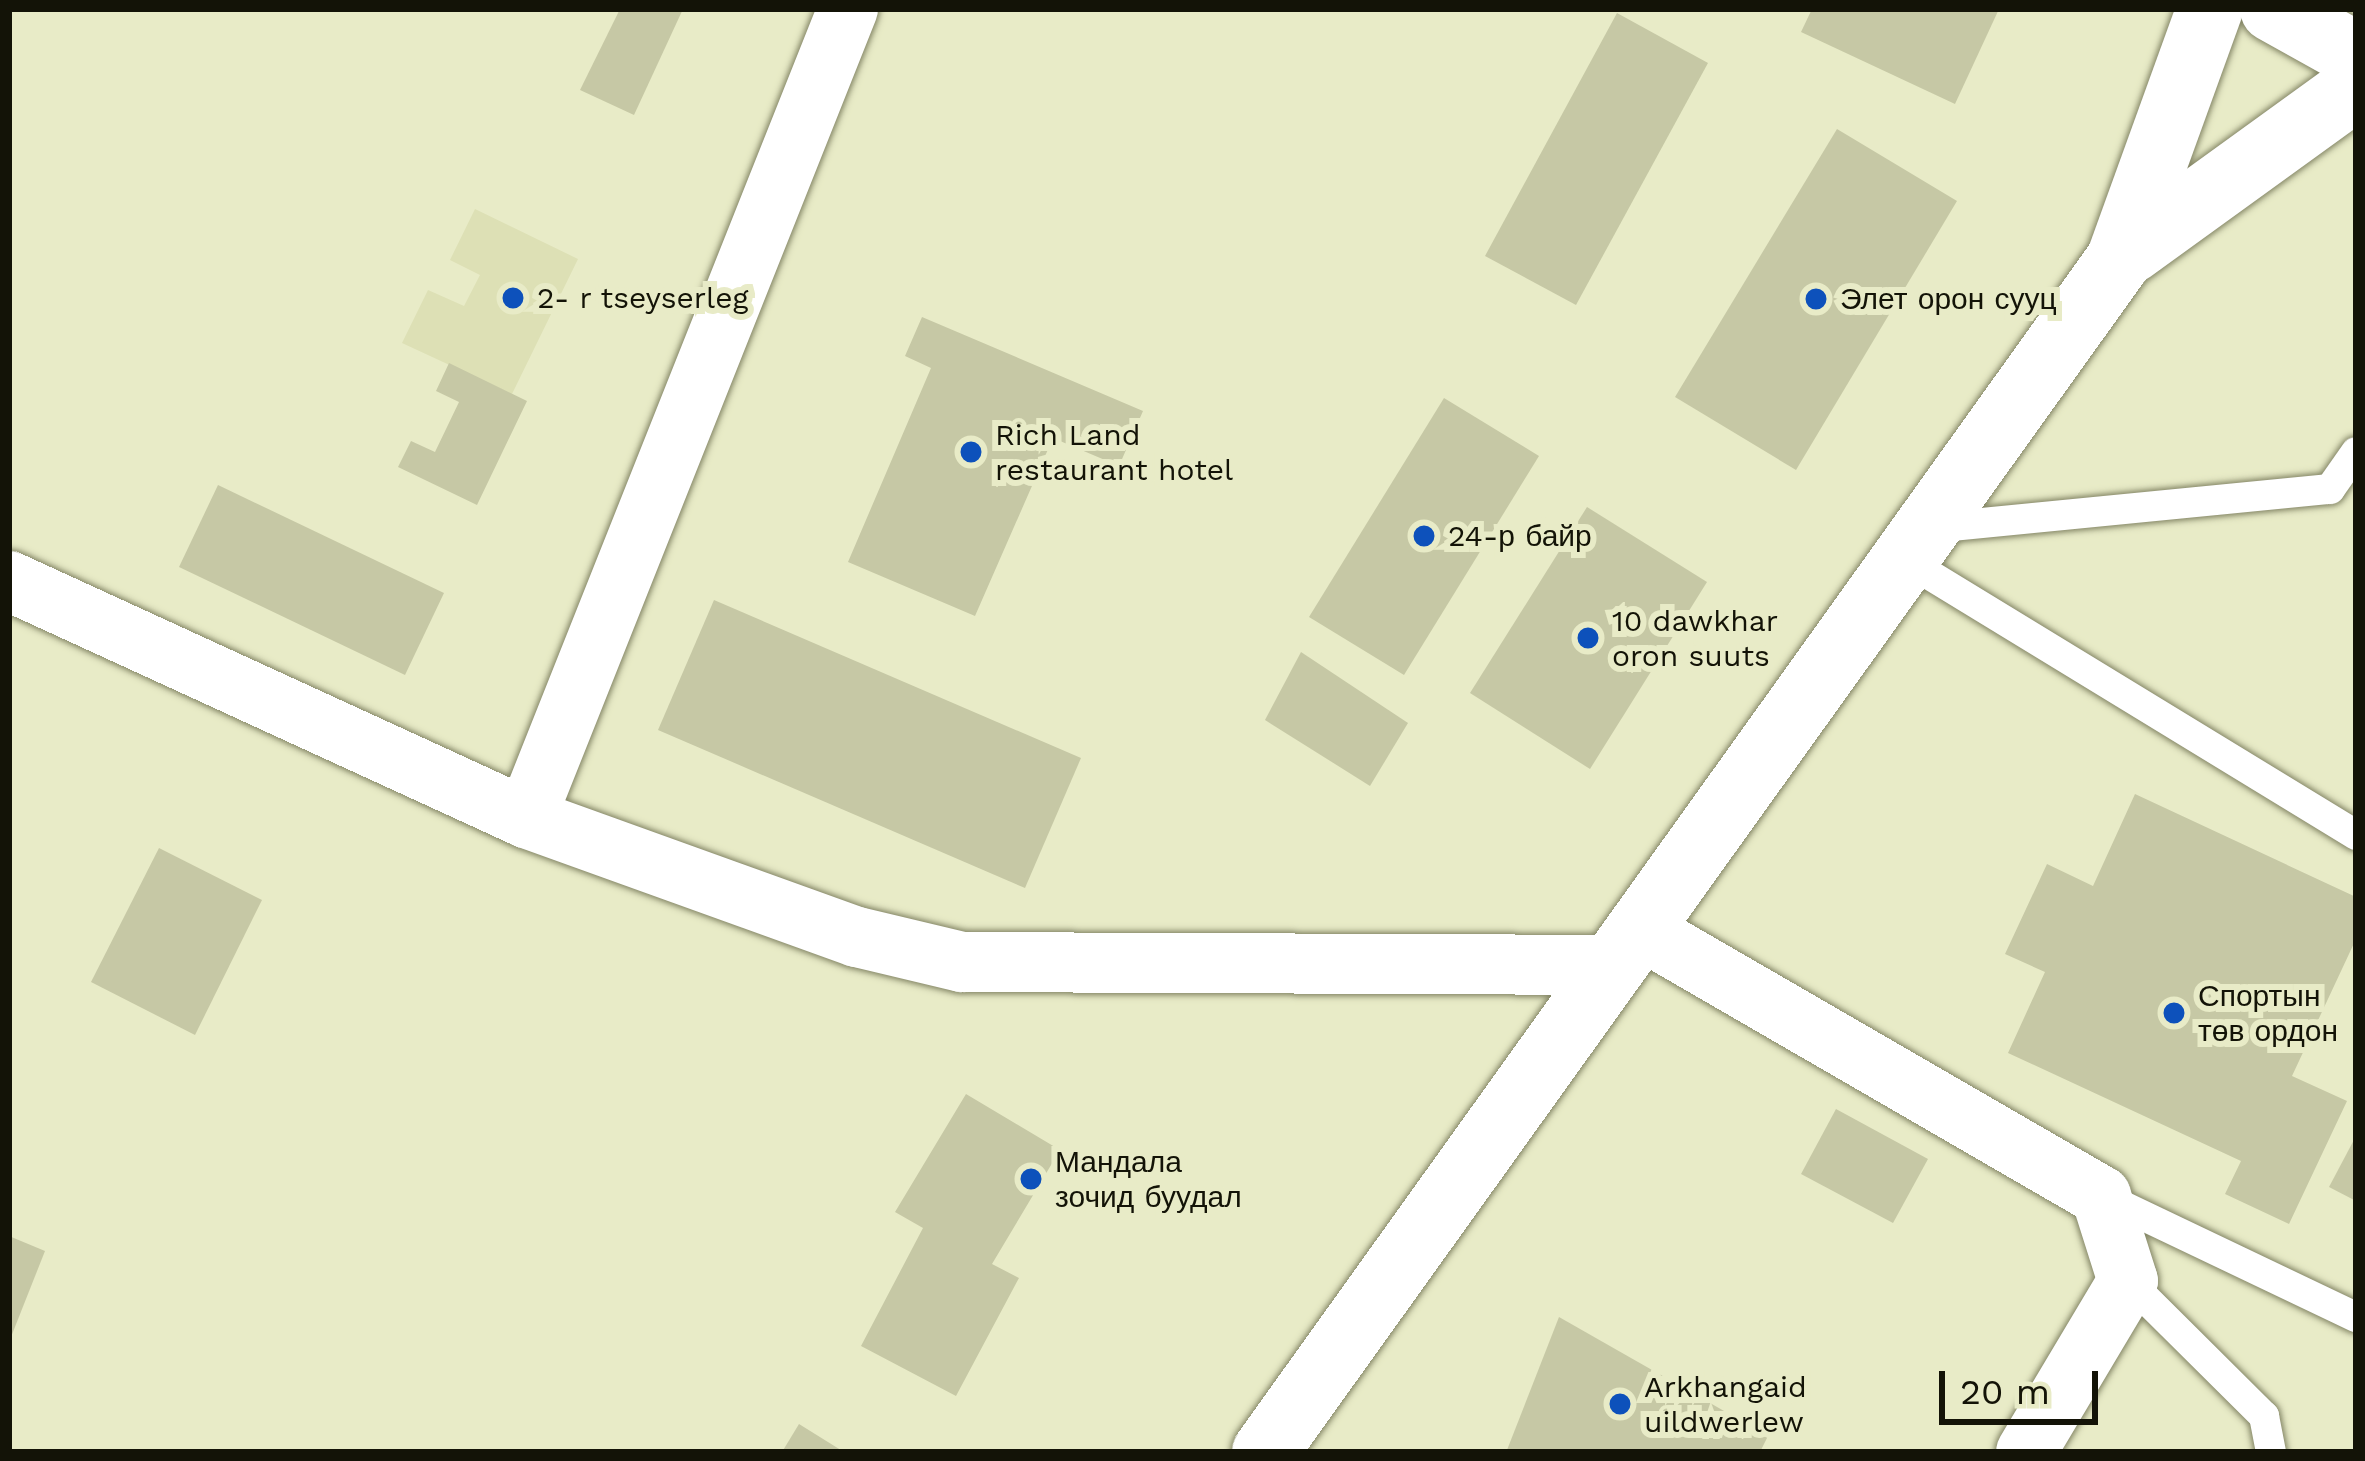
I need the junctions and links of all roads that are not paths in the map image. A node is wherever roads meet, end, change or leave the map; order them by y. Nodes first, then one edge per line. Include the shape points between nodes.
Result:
1 (848, 9) edge
2 (2210, 9) edge
3 (2273, 9) edge
4 (2356, 55) edge
5 (2356, 87) edge
6 (2119, 260) junction
7 (2356, 452) edge
8 (1919, 545) junction
9 (9, 581) edge
10 (526, 818) junction
11 (2356, 835) edge
12 (1624, 947) junction
13 (2101, 1196) junction
14 (2128, 1281) junction
15 (2356, 1317) edge
16 (1265, 1452) edge
17 (2026, 1452) edge
18 (2271, 1452) edge

1 - 10 street
2 - 6 highway
3 - 4 highway
5 - 6 highway
6 - 8 highway
7 - 8 lane via 2330,489
8 - 11 lane
8 - 12 highway
9 - 10 street
10 - 12 street via 856,937 962,962
12 - 13 street
12 - 16 highway
13 - 14 street
13 - 15 lane
14 - 17 street
14 - 18 lane via 2264,1416

